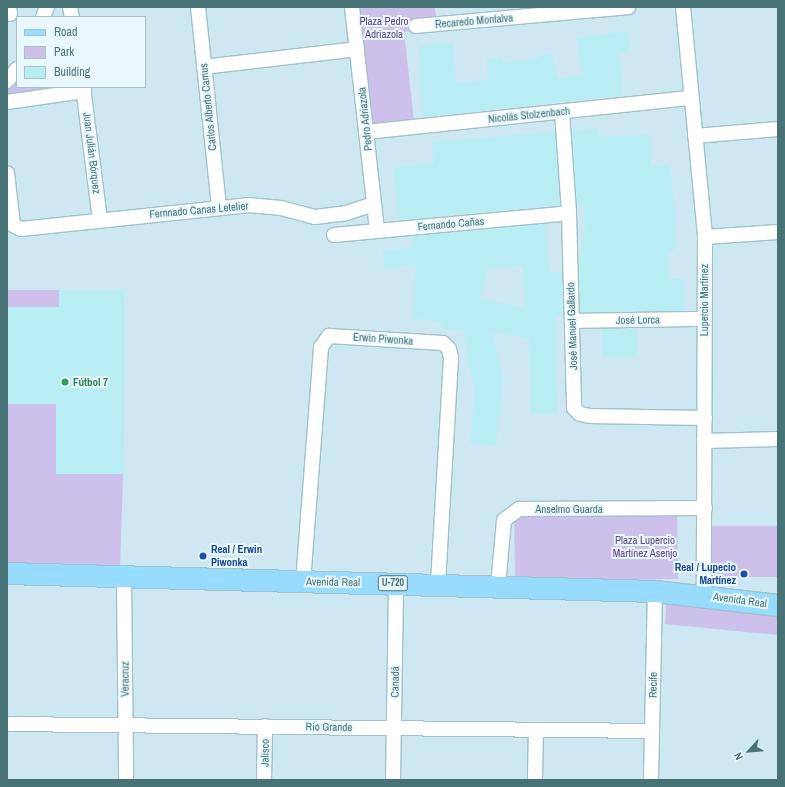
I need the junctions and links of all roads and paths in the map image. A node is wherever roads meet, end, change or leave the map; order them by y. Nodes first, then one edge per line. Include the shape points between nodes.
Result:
1 (47, 7) edge
2 (198, 7) edge
3 (352, 7) edge
4 (628, 7) edge
5 (682, 7) edge
6 (42, 16) edge
7 (416, 26) dead end
8 (357, 49) junction
9 (204, 68) junction
10 (16, 70) edge
11 (7, 81) edge
12 (84, 89) edge
13 (691, 98) junction
14 (7, 102) edge
15 (562, 112) junction
16 (778, 129) edge
17 (366, 132) junction
18 (695, 136) junction
19 (7, 173) edge
20 (9, 204) edge
21 (374, 204) junction
22 (219, 208) junction
23 (569, 213) junction
24 (100, 220) junction
25 (377, 231) junction
26 (778, 232) edge
27 (334, 235) dead end
28 (705, 237) junction
29 (704, 319) junction
30 (572, 321) junction
31 (704, 418) junction
32 (778, 439) edge
33 (704, 440) junction
34 (704, 508) junction
35 (7, 573) edge
36 (124, 577) junction
37 (303, 582) junction
38 (396, 583) junction
39 (438, 583) junction
40 (498, 586) junction
41 (655, 591) junction
42 (704, 594) junction
43 (778, 605) edge
44 (7, 724) edge
45 (125, 725) junction
46 (265, 726) junction
47 (394, 729) junction
48 (536, 730) junction
49 (651, 731) junction
50 (126, 780) edge
51 (264, 780) edge
52 (394, 780) edge
53 (535, 780) edge
54 (651, 780) edge

1 - 6 street
2 - 9 street, Carlos Alberto Camus
3 - 8 street, Pedro Adriazola
4 - 7 street, Recaredo Montalva
5 - 13 street, Lupercio Martínez
8 - 9 street
8 - 17 street, Pedro Adriazola
9 - 22 street, Carlos Alberto Camus
10 - 11 street
12 - 14 street
12 - 24 street, Juan Julián Bórquez
13 - 15 street, Nicolás Stolzenbach
13 - 18 street, Lupercio Martínez
15 - 17 street, Nicolás Stolzenbach
15 - 23 street, José Manuel Gallardo
16 - 18 street
17 - 21 street, Pedro Adriazola
18 - 28 street, Lupercio Martínez
19 - 20 street
20 - 24 street, Fernnado Canas Letelier via 12,225 21,229
21 - 22 street, Fernnado Canas Letelier via 346,213 315,217 265,206
21 - 25 street, Pedro Adriazola
22 - 24 street, Fernnado Canas Letelier
23 - 25 street, Fernando Cañas
23 - 30 street, José Manuel Gallardo
25 - 27 street, Fernando Cañas
26 - 28 street
28 - 29 street, Lupercio Martínez
29 - 30 street, José Lorca
29 - 31 street, Lupercio Martínez
30 - 31 street, José Manuel Gallardo via 574,408 580,414
31 - 33 street, Lupercio Martínez
32 - 33 street
33 - 34 street, Lupercio Martínez
34 - 40 street, Anselmo Guarda via 519,509 504,520
34 - 42 street, Lupercio Martínez
35 - 36 main road, Avenida Real / U-720
36 - 37 main road, Avenida Real / U-720
36 - 45 street, Veracruz
37 - 38 main road, Avenida Real / U-720
37 - 39 street, Erwin Piwonka via 322,347 329,336 443,343 449,349 451,358
38 - 39 main road, Avenida Real / U-720
38 - 47 street, Canadá
39 - 40 main road, Avenida Real / U-720
40 - 41 main road, Avenida Real / U-720
41 - 42 main road, Avenida Real / U-720
41 - 49 street, Recife
42 - 43 main road, Avenida Real / U-720
44 - 45 street, Río Grande
45 - 46 street, Río Grande
45 - 50 street, Veracruz
46 - 47 street, Río Grande
46 - 51 street, Jalisco
47 - 48 street, Río Grande
47 - 52 street, Canadá
48 - 49 street, Río Grande
48 - 53 street
49 - 54 street, Recife

